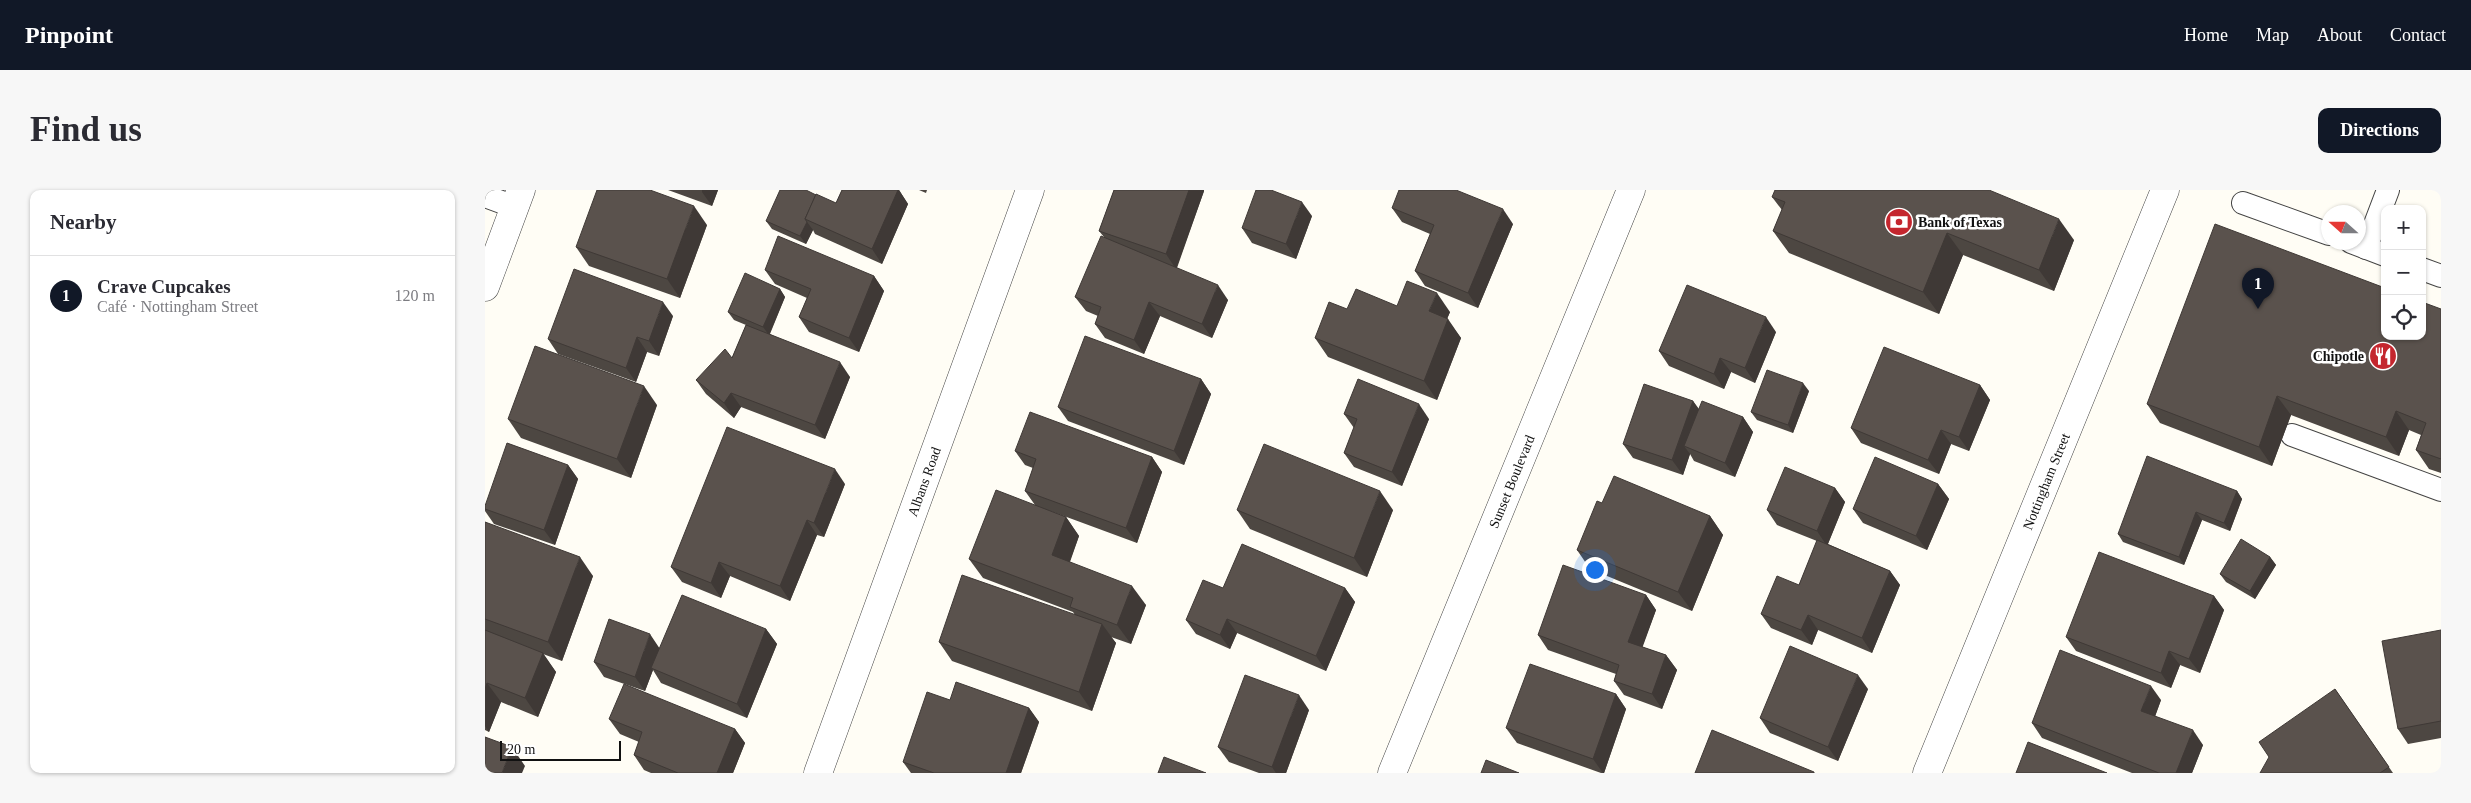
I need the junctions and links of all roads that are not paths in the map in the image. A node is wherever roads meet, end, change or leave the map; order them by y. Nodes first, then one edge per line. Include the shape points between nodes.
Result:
1 (1030, 190) edge
2 (1631, 190) edge
3 (2165, 190) edge
4 (2388, 190) edge
5 (485, 196) edge
6 (518, 198) edge
7 (2243, 203) dead end
8 (2321, 231) edge
9 (2367, 249) edge
10 (2426, 270) edge
11 (2441, 276) edge
12 (485, 287) edge
13 (2292, 436) dead end
14 (2441, 490) edge
15 (818, 773) edge
16 (1393, 773) edge
17 (1927, 773) edge

1 - 15 street, Albans Road
2 - 16 street, Sunset Boulevard
3 - 17 street, Nottingham Street
4 - 9 lane
5 - 6 lane
6 - 12 street
7 - 8 lane
10 - 11 lane
13 - 14 lane

